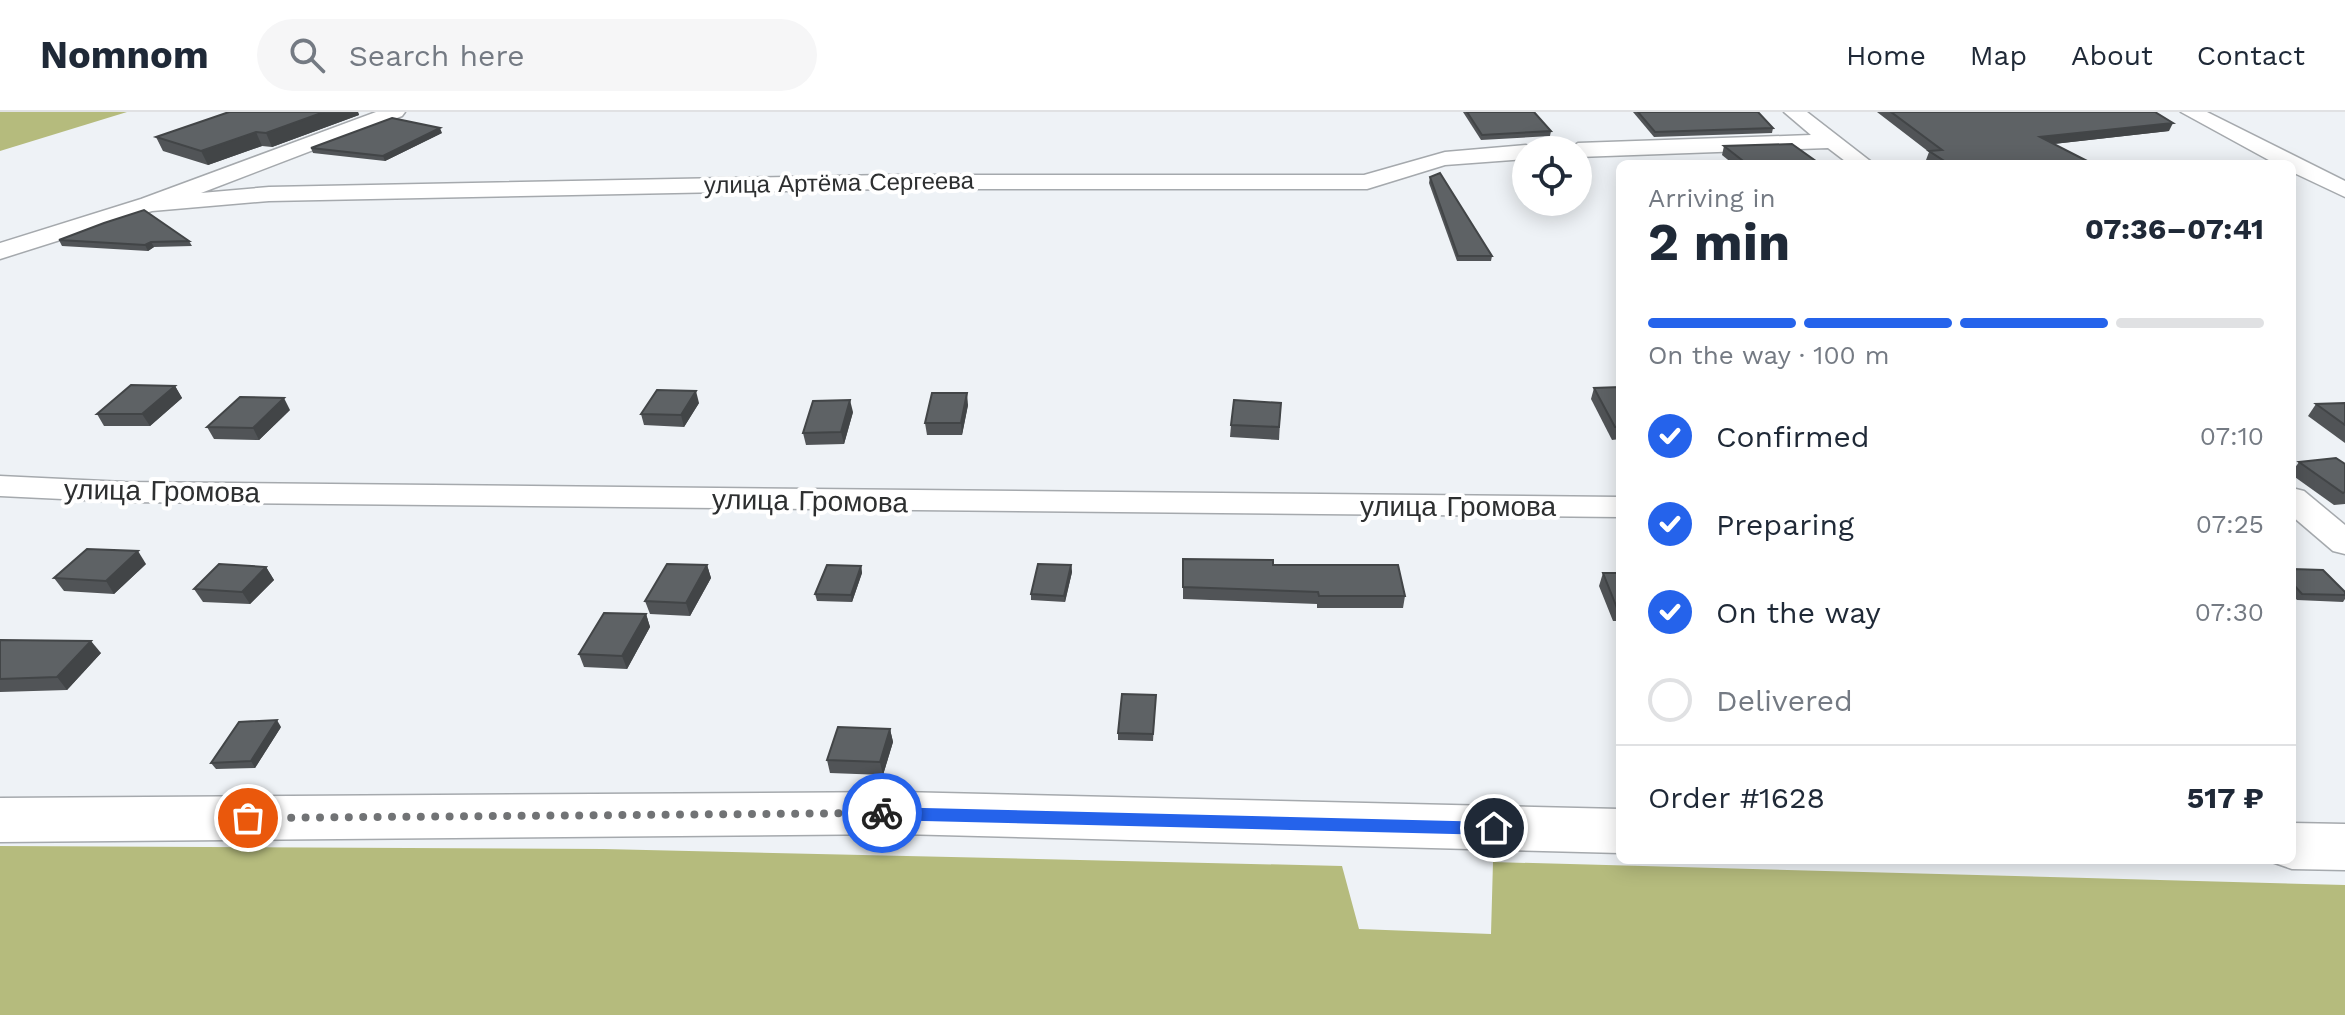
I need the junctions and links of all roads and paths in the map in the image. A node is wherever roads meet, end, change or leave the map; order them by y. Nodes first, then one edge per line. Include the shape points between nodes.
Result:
1 (395, 112) edge
2 (1794, 112) edge
3 (2191, 112) edge
4 (1834, 141) junction
5 (1592, 150) edge
6 (1512, 153) edge
7 (1858, 160) edge
8 (2286, 160) edge
9 (2296, 165) edge
10 (2345, 190) edge
11 (149, 204) junction
12 (0, 251) edge
13 (0, 486) edge
14 (1616, 507) edge
15 (2298, 507) edge
16 (2345, 543) edge
17 (0, 820) edge
18 (1616, 831) edge
19 (2296, 846) edge
20 (2345, 847) edge

1 - 11 street
2 - 4 street
3 - 8 street
4 - 5 street
4 - 7 street
6 - 11 street, улица Артёма Сергеева via 1456,155 1409,165 1367,182 885,182 269,194
9 - 10 street
11 - 12 street
13 - 14 street, улица Громова via 125,492
15 - 16 street
17 - 18 street via 900,813
19 - 20 street

